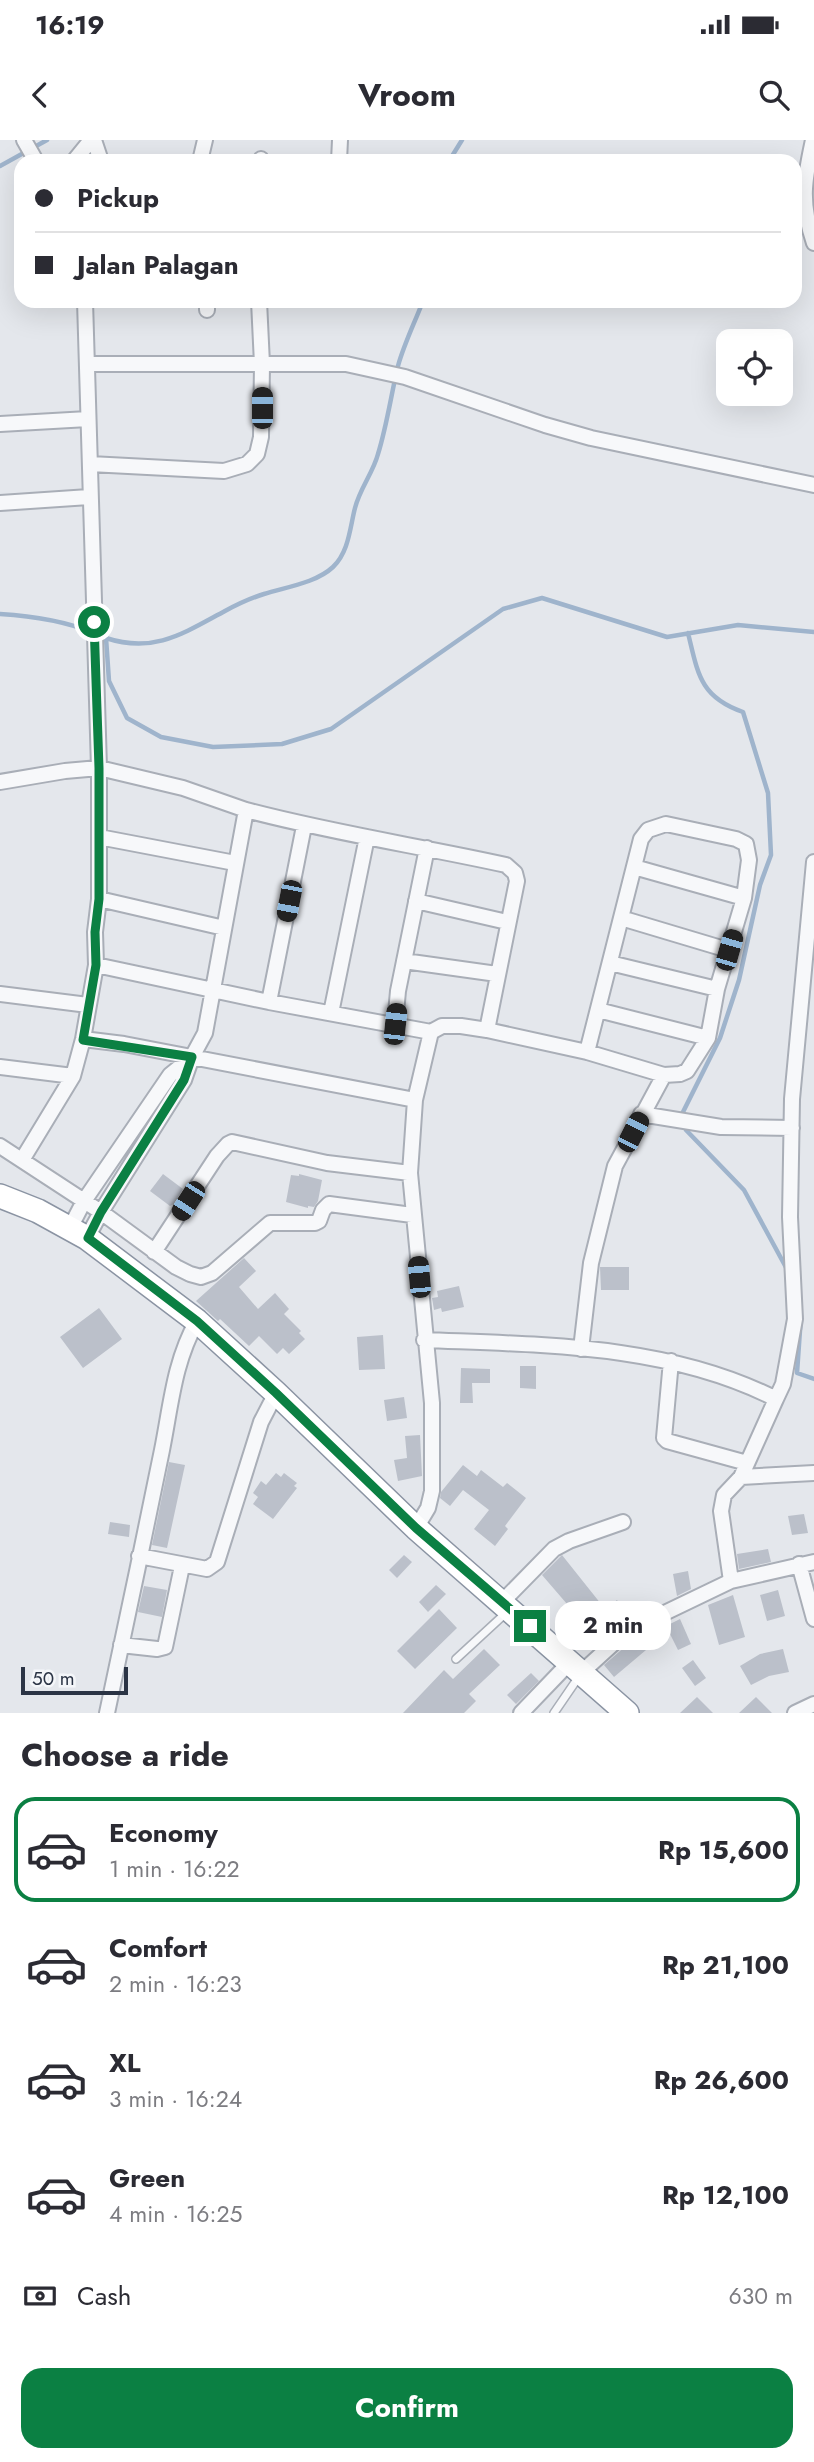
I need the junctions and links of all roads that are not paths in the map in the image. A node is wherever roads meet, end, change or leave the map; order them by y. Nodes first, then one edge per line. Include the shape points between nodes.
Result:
1 (93, 140) edge
2 (813, 140) edge
3 (80, 154) edge
4 (802, 179) edge
5 (802, 202) edge
6 (814, 243) edge
7 (85, 308) edge
8 (259, 308) edge
9 (88, 364) junction
10 (262, 364) junction
11 (88, 419) junction
12 (0, 424) edge
13 (90, 464) junction
14 (814, 485) edge
15 (89, 497) junction
16 (0, 503) edge
17 (99, 768) junction
18 (0, 782) edge
19 (246, 810) junction
20 (304, 826) junction
21 (99, 837) junction
22 (367, 837) junction
23 (427, 848) junction
24 (814, 862) edge
25 (235, 863) junction
26 (634, 867) junction
27 (744, 898) junction
28 (99, 899) junction
29 (416, 901) junction
30 (621, 918) junction
31 (507, 922) junction
32 (224, 928) junction
33 (729, 950) junction
34 (404, 961) junction
35 (610, 963) junction
36 (96, 965) junction
37 (497, 974) junction
38 (212, 989) junction
39 (717, 989) junction
40 (0, 994) edge
41 (269, 1002) junction
42 (88, 1005) junction
43 (598, 1010) junction
44 (331, 1013) junction
45 (395, 1024) junction
46 (487, 1030) junction
47 (431, 1032) junction
48 (708, 1038) junction
49 (83, 1040) junction
50 (587, 1052) junction
51 (192, 1057) junction
52 (0, 1067) edge
53 (664, 1075) junction
54 (73, 1076) junction
55 (415, 1100) junction
56 (641, 1114) junction
57 (792, 1128) junction
58 (0, 1146) edge
59 (22, 1160) junction
60 (410, 1173) junction
61 (0, 1180) edge
62 (0, 1196) edge
63 (84, 1201) junction
64 (38, 1211) junction
65 (101, 1212) junction
66 (412, 1215) junction
67 (79, 1233) junction
68 (155, 1252) junction
69 (197, 1321) junction
70 (425, 1340) junction
71 (581, 1349) junction
72 (671, 1361) junction
73 (276, 1393) junction
74 (776, 1399) junction
75 (744, 1470) junction
76 (814, 1473) edge
77 (623, 1522) dead end
78 (416, 1528) junction
79 (139, 1556) junction
80 (807, 1563) edge
81 (182, 1566) junction
82 (731, 1581) junction
83 (506, 1605) junction
84 (814, 1619) edge
85 (121, 1645) junction
86 (456, 1659) dead end
87 (576, 1667) junction
88 (814, 1704) edge
89 (622, 1712) edge
90 (107, 1713) edge
91 (521, 1713) edge
92 (554, 1713) edge
93 (795, 1713) edge

1 - 3 street
2 - 4 street
5 - 6 street
7 - 9 street
8 - 10 street
9 - 10 street
9 - 11 street
10 - 13 street via 261,437 257,454 247,464 224,471
10 - 14 street via 346,364 388,372 568,431
11 - 12 street
11 - 13 street
13 - 15 street
15 - 16 street
15 - 17 street
17 - 18 street
17 - 19 street via 183,788
17 - 21 street
19 - 20 street
19 - 25 street
20 - 22 street
20 - 41 street
21 - 25 street
21 - 28 street
22 - 23 street
22 - 44 street
23 - 29 street
23 - 31 street via 512,869 516,881
24 - 57 street
25 - 32 street
26 - 27 street
26 - 27 street via 641,839 657,826 736,839 749,851
26 - 30 street
27 - 33 street
28 - 32 street
28 - 36 street
29 - 31 street
29 - 34 street
30 - 33 street
30 - 35 street
31 - 37 street
32 - 38 street
33 - 39 street
34 - 37 street
34 - 45 street
35 - 39 street
35 - 43 street
36 - 38 street
36 - 42 street
37 - 46 street
38 - 41 street
38 - 51 street via 205,1033
39 - 48 street
40 - 42 street
41 - 44 street
42 - 49 street
43 - 48 street
43 - 50 street
44 - 45 street
45 - 47 street
46 - 47 street via 442,1026
46 - 50 street
47 - 55 street
48 - 53 street via 687,1071
49 - 51 street
49 - 54 street
50 - 53 street
51 - 55 street
51 - 63 street via 170,1075
51 - 65 street via 184,1080
52 - 54 street
53 - 56 street
54 - 59 street
55 - 60 street
56 - 57 street via 721,1127
56 - 71 street via 615,1166 591,1263
57 - 74 street via 795,1319
58 - 59 street
59 - 63 street
60 - 66 street
60 - 68 street via 327,1163 232,1142 217,1156
61 - 64 highway
62 - 64 highway
63 - 65 street
63 - 67 street
64 - 67 highway
65 - 67 street
65 - 68 street
66 - 68 street via 329,1204 315,1223 270,1223 212,1273 201,1277
66 - 70 street
67 - 69 highway
69 - 73 highway
69 - 79 street via 170,1398
70 - 71 street
70 - 78 street via 432,1403 432,1491
71 - 72 street
72 - 74 street via 729,1378
72 - 75 street via 663,1438
73 - 78 highway
73 - 81 street via 261,1422 218,1562 207,1569
74 - 75 street
75 - 76 street
75 - 82 street via 724,1495 721,1511
77 - 83 street via 554,1549
78 - 83 highway
79 - 81 street
79 - 85 street
80 - 82 street
80 - 84 street
81 - 85 street via 165,1647
82 - 87 street via 627,1631
83 - 86 lane
83 - 87 highway
85 - 90 street
87 - 89 highway
87 - 91 street
87 - 92 lane
88 - 93 street

